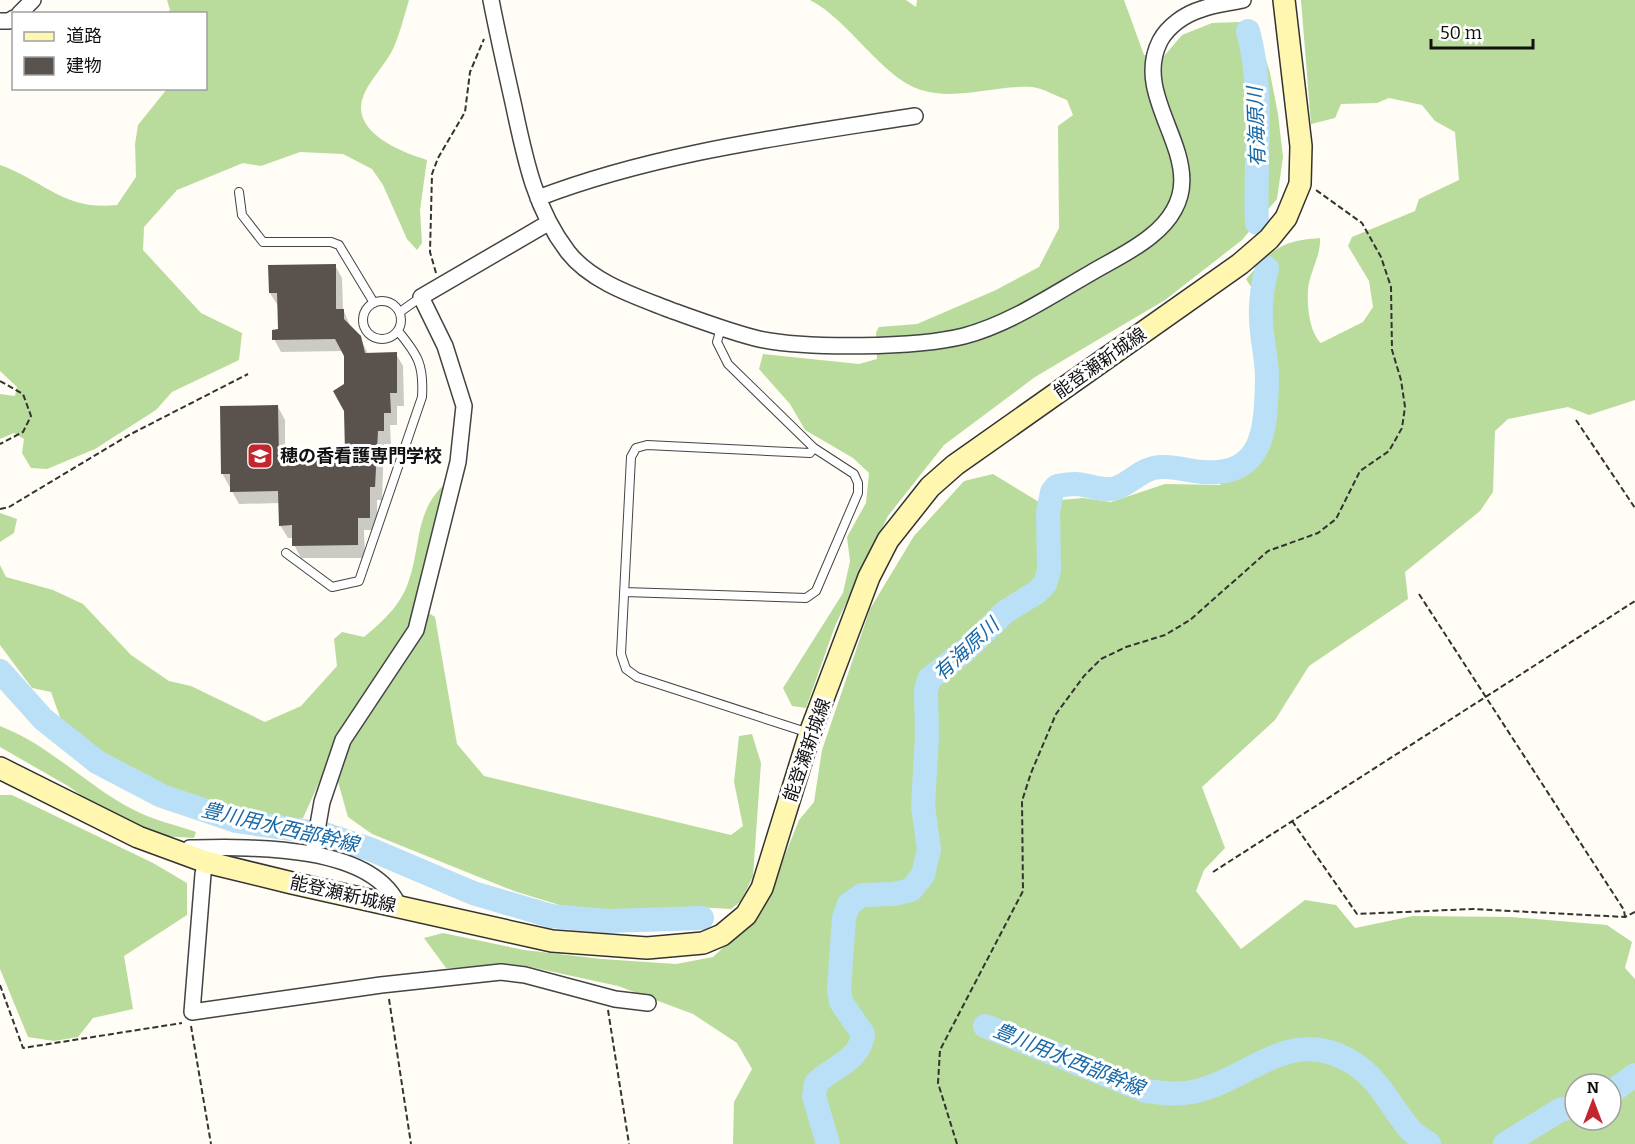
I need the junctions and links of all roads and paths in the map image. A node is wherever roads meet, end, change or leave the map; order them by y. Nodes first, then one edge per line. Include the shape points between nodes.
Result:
1 (33, 0) edge
2 (491, 0) edge
3 (1243, 0) edge
4 (1284, 0) edge
5 (21, 12) edge
6 (497, 28) junction
7 (915, 116) dead end
8 (1300, 184) junction
9 (239, 192) dead end
10 (538, 198) junction
11 (548, 223) junction
12 (442, 283) junction
13 (421, 297) junction
14 (374, 303) junction
15 (400, 312) junction
16 (721, 328) junction
17 (398, 331) junction
18 (248, 374) dead end
19 (0, 381) edge
20 (1576, 420) dead end
21 (0, 444) edge
22 (814, 448) junction
23 (1635, 508) edge
24 (0, 509) edge
25 (286, 553) dead end
26 (624, 592) junction
27 (1419, 594) dead end
28 (1635, 601) edge
29 (1486, 696) junction
30 (810, 733) junction
31 (0, 768) edge
32 (1291, 820) junction
33 (314, 849) junction
34 (196, 859) junction
35 (1213, 872) dead end
36 (399, 907) junction
37 (1635, 912) edge
38 (1625, 917) junction
39 (387, 984) junction
40 (0, 985) edge
41 (608, 997) junction
42 (648, 1003) dead end
43 (212, 1144) edge
44 (411, 1144) edge
45 (629, 1144) edge
46 (957, 1144) edge

1 - 5 street
2 - 6 street
3 - 16 street via 1200,9 1178,21 1164,33 1154,52 1155,87 1180,158 1182,176 1180,196 1171,215 1151,237 1003,322 964,336 923,342 806,343 762,339
4 - 8 main road, 能登瀬新城線 via 1301,146
6 - 10 street via 530,180
6 - 12 path via 488,33 479,49 470,72 465,112 432,174 430,252
7 - 10 street via 775,138 659,162
8 - 30 main road, 能登瀬新城線 via 1286,218 1240,264 956,465 930,488 888,540 874,568
8 - 46 path via 1324,194 1362,223 1381,257 1391,287 1392,350 1405,407 1402,428 1389,451 1360,471 1336,519 1318,533 1268,551 1190,620 1165,635 1101,659 1056,714 1022,801 1023,891 940,1050 938,1083
9 - 14 lane via 242,216 263,242 339,245
10 - 11 street
11 - 12 street
11 - 16 street via 571,255 600,278 634,296
12 - 13 street
13 - 15 lane
13 - 33 street via 445,346 464,406 458,462 416,630 343,740 322,802
14 - 15 lane via 386,302
14 - 17 lane via 364,316 369,334 387,339
15 - 17 lane
16 - 22 lane via 717,342 728,364
17 - 25 lane via 419,359 422,397 359,581 332,587
18 - 24 path via 129,435
19 - 21 path via 23,394 31,416 23,432
20 - 23 path
22 - 26 lane via 810,453 636,448 631,457
22 - 26 lane via 854,474 858,483 858,493 816,591 806,598
26 - 30 lane via 621,654 626,669 637,677
27 - 29 path
28 - 29 path
29 - 32 path
29 - 38 path
30 - 36 main road, 能登瀬新城線 via 762,888 746,915 723,934 703,943 647,948 552,941
31 - 34 main road, 能登瀬新城線 via 138,837
32 - 35 path
32 - 38 path via 1357,914 1473,909
33 - 34 street via 190,848
33 - 36 street via 382,883
34 - 36 main road, 能登瀬新城線
34 - 39 street via 203,874 192,1012
37 - 38 path
39 - 41 street via 501,972
39 - 44 path
40 - 43 path via 23,1048 190,1022
41 - 42 street
41 - 45 path

